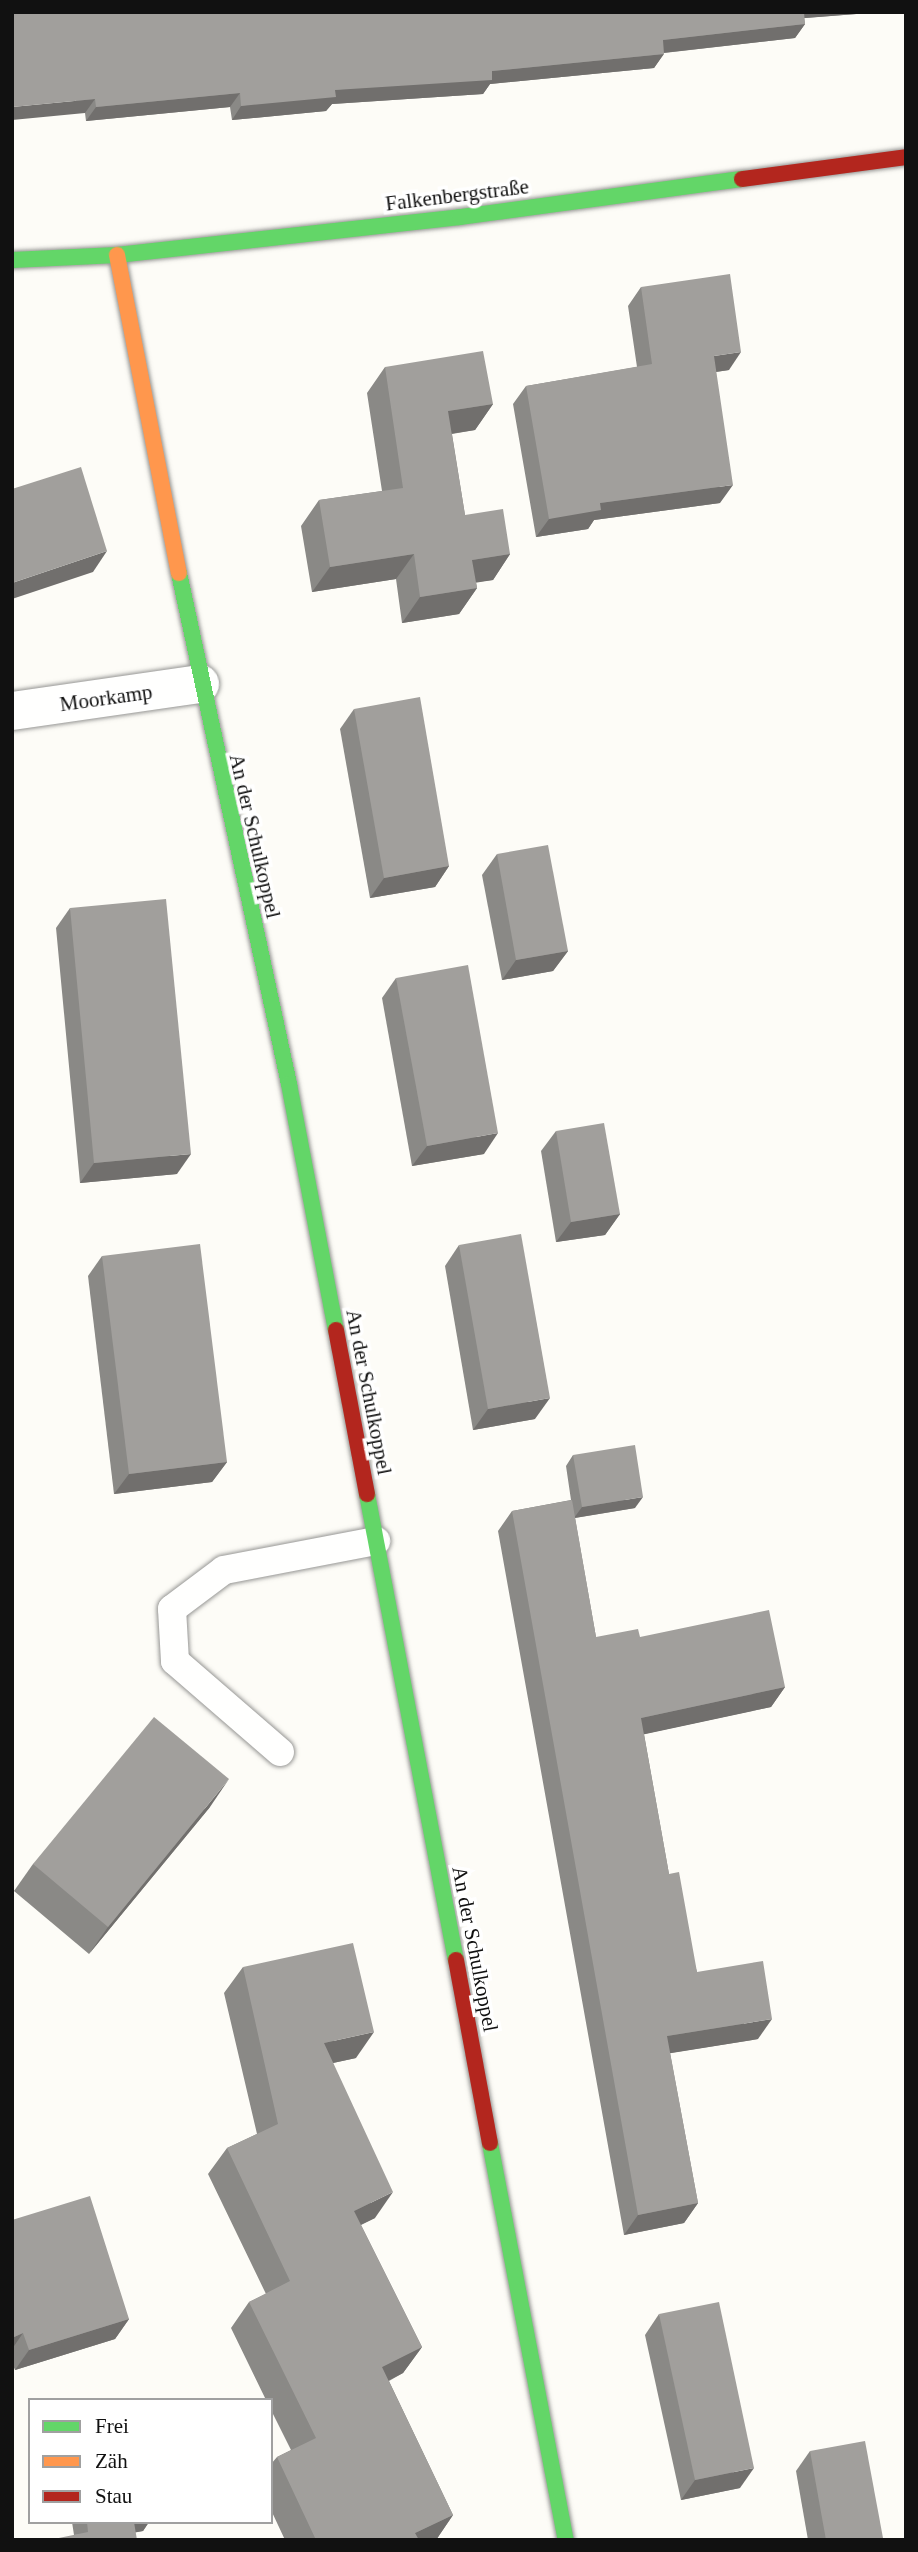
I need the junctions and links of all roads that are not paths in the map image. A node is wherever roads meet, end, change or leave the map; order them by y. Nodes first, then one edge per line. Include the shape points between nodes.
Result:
1 (906, 157) edge
2 (117, 255) junction
3 (12, 260) edge
4 (200, 684) junction
5 (12, 711) edge
6 (376, 1541) junction
7 (280, 1752) dead end
8 (566, 2540) edge

1 - 2 street, Falkenbergstraße via 460,217
2 - 3 street, Falkenbergstraße
2 - 4 street, An der Schulkoppel
4 - 5 street, Moorkamp
4 - 6 street, An der Schulkoppel via 289,1084
6 - 7 lane via 224,1570 172,1609 175,1661
6 - 8 street, An der Schulkoppel

